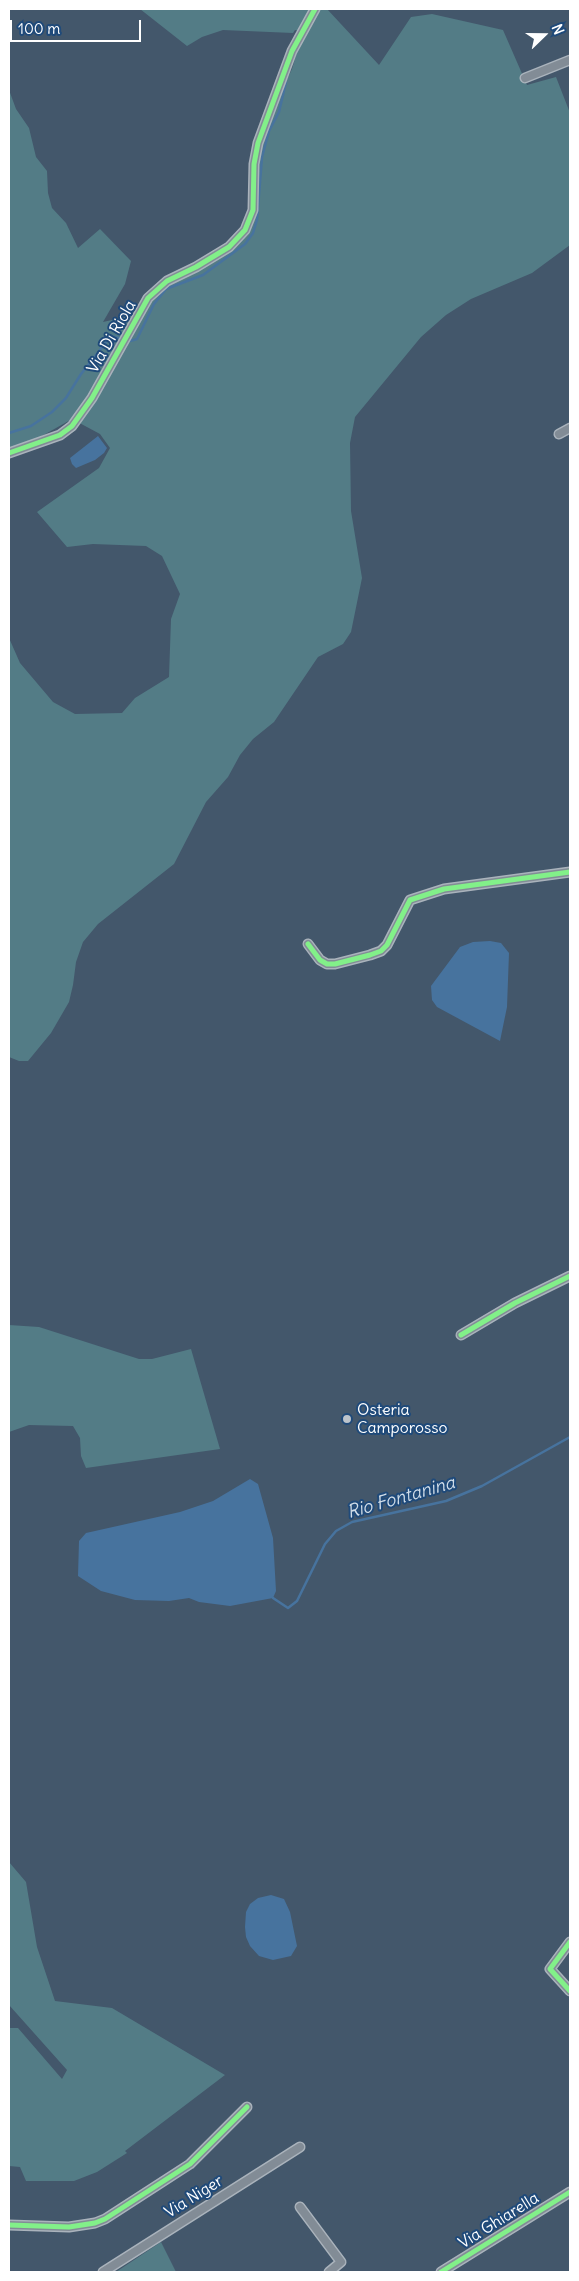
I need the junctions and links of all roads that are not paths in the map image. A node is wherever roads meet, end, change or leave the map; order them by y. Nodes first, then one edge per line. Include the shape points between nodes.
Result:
1 (315, 9) edge
2 (570, 60) edge
3 (525, 78) dead end
4 (570, 428) edge
5 (559, 434) dead end
6 (9, 453) edge
7 (570, 872) edge
8 (308, 944) dead end
9 (570, 1276) edge
10 (461, 1335) dead end
11 (570, 1942) edge
12 (570, 1991) edge
13 (247, 2107) dead end
14 (300, 2147) dead end
15 (570, 2192) edge
16 (300, 2208) dead end
17 (9, 2225) edge
18 (103, 2272) edge
19 (329, 2272) edge
20 (441, 2272) edge

1 - 6 street, Via Di Riola via 292,51 258,143 253,210 245,230 229,247 167,281 148,298 92,398 72,426 60,435
2 - 3 street
4 - 5 street
7 - 8 street via 444,889 410,900 381,951 360,958 327,964
9 - 10 street
11 - 12 street via 550,1969
13 - 17 street via 190,2164 105,2219 69,2227
14 - 18 street, Via Niger
15 - 20 street, Via Ghiarella
16 - 19 street via 340,2262

